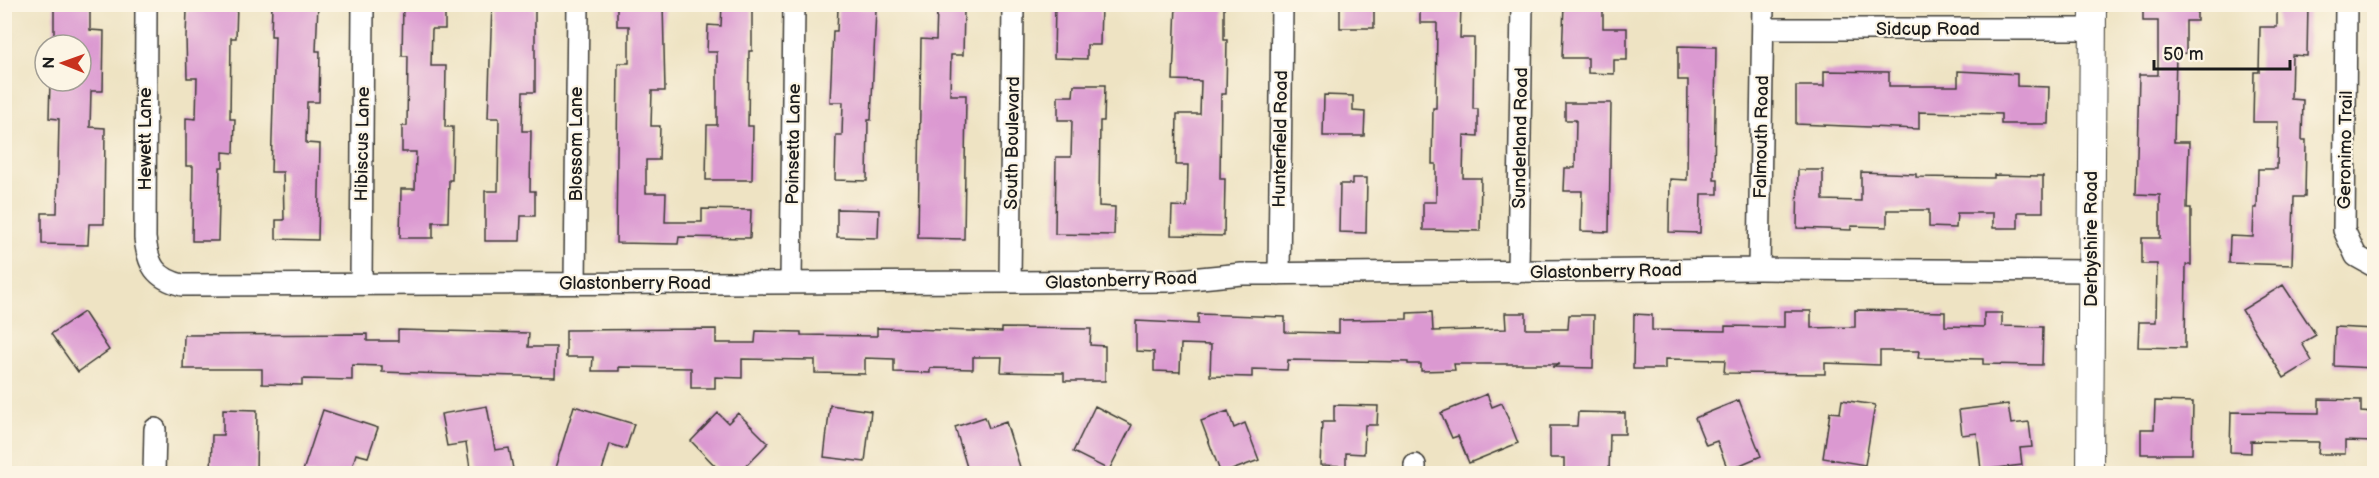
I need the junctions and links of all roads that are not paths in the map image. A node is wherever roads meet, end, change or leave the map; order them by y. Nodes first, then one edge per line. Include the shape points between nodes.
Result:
1 (146, 4) edge
2 (363, 4) edge
3 (578, 4) edge
4 (794, 4) edge
5 (1013, 4) edge
6 (1282, 4) edge
7 (1522, 4) edge
8 (1763, 4) edge
9 (2346, 4) edge
10 (2093, 17) edge
11 (1763, 28) junction
12 (2365, 261) edge
13 (1759, 269) junction
14 (155, 270) joint
15 (2091, 271) junction
16 (1518, 272) junction
17 (1279, 274) junction
18 (1010, 282) junction
19 (575, 283) junction
20 (361, 284) junction
21 (791, 284) junction
22 (155, 429) dead end
23 (154, 474) edge
24 (2090, 474) edge

1 - 14 street, Hewett Lane via 145,238 147,257
2 - 20 street, Hibiscus Lane
3 - 19 street, Blossom Lane
4 - 21 street, Poinsetta Lane
5 - 18 street, South Boulevard
6 - 17 street, Hunterfield Road
7 - 16 street, Sunderland Road
8 - 11 street, Falmouth Road
9 - 12 street, Geronimo Trail via 2344,230
10 - 11 street, Sidcup Road
10 - 15 street, Derbyshire Road
11 - 13 street, Falmouth Road
13 - 15 street, Glastonberry Road
13 - 16 street, Glastonberry Road
14 - 20 street, Glastonberry Road via 165,280 182,285
15 - 24 street, Derbyshire Road
16 - 17 street, Glastonberry Road
17 - 18 street, Glastonberry Road via 1169,281
18 - 21 street, Glastonberry Road
19 - 20 street, Glastonberry Road
19 - 21 street, Glastonberry Road
22 - 23 street

